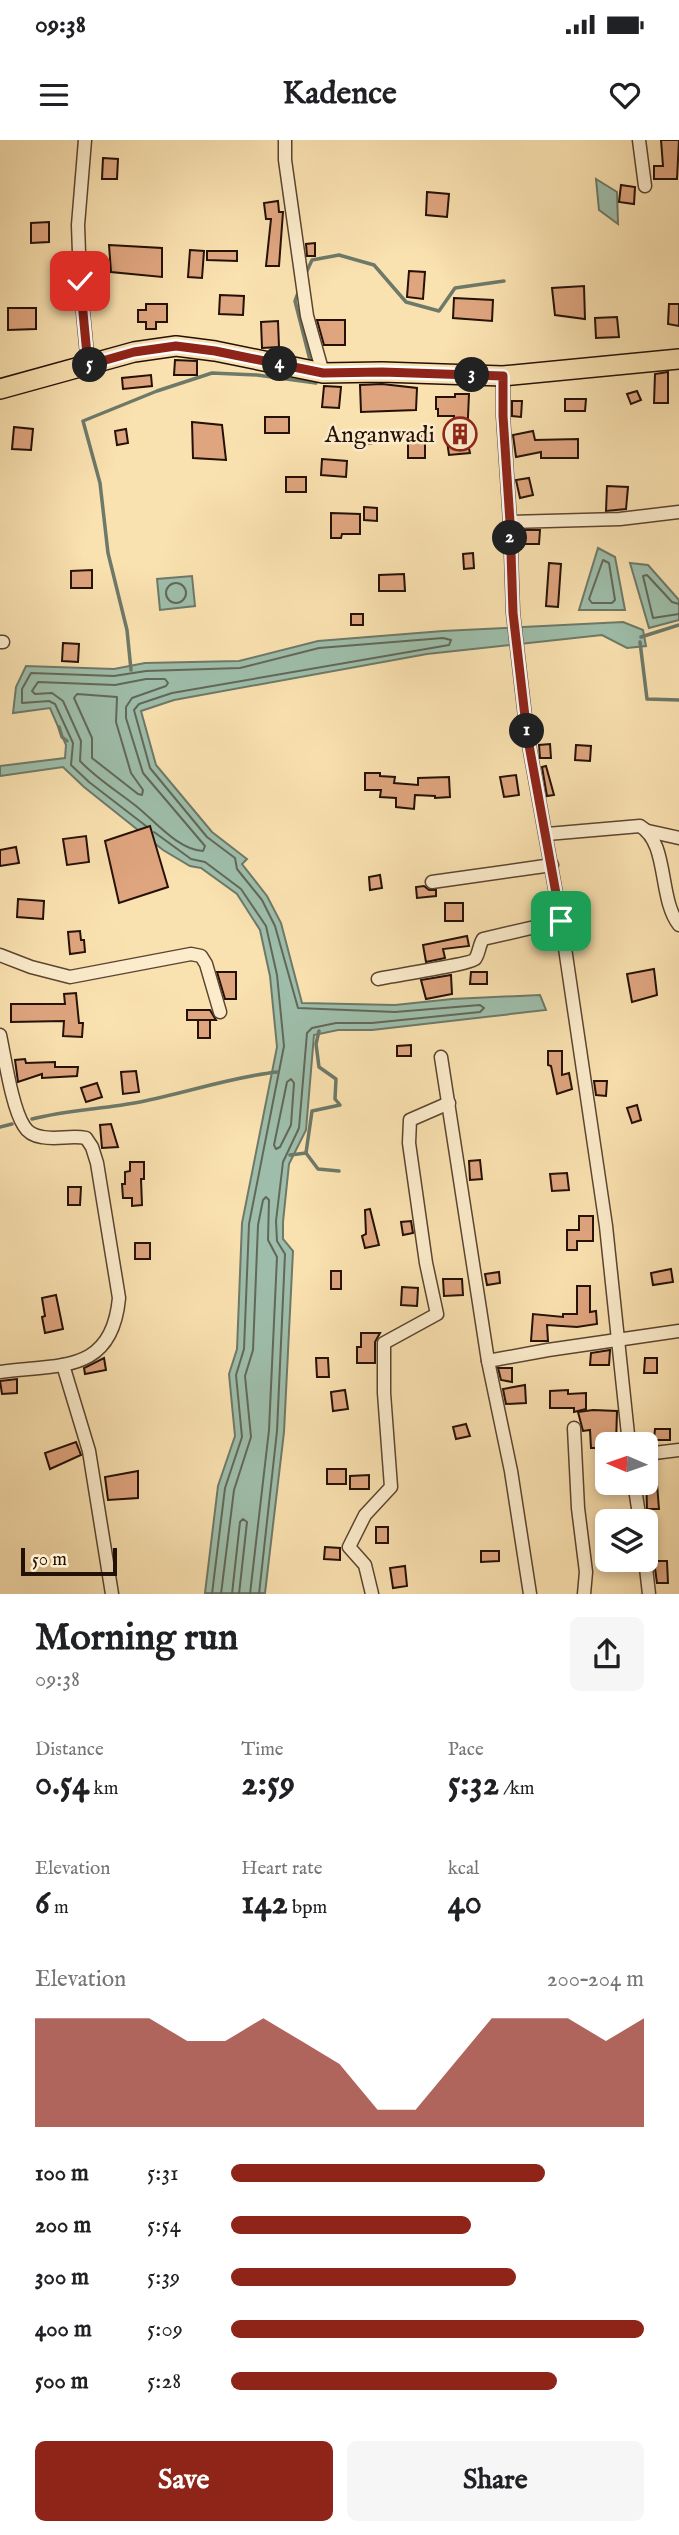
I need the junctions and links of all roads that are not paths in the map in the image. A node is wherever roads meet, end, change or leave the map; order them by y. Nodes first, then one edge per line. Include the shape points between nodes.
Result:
1 (85, 140) edge
2 (285, 140) edge
3 (639, 140) edge
4 (645, 186) dead end
5 (679, 359) edge
6 (88, 365) junction
7 (323, 373) junction
8 (503, 376) junction
9 (0, 388) edge
10 (679, 512) edge
11 (510, 522) junction
12 (648, 831) junction
13 (547, 834) junction
14 (679, 838) edge
15 (552, 865) junction
16 (432, 882) dead end
17 (561, 921) junction
18 (679, 925) edge
19 (0, 954) edge
20 (378, 979) dead end
21 (220, 1012) dead end
22 (0, 1035) edge
23 (441, 1057) dead end
24 (449, 1103) junction
25 (679, 1331) edge
26 (617, 1339) junction
27 (488, 1361) junction
28 (63, 1365) junction
29 (0, 1373) edge
30 (574, 1427) dead end
31 (628, 1432) edge
32 (679, 1450) edge
33 (658, 1453) edge
34 (646, 1572) edge
35 (112, 1594) edge
36 (372, 1594) edge
37 (530, 1594) edge
38 (584, 1594) edge
39 (649, 1594) edge

1 - 6 street via 78,225
2 - 7 street via 304,297
3 - 4 street
5 - 8 main road
6 - 7 main road via 176,346
6 - 9 main road
7 - 8 main road
8 - 11 street
10 - 11 street via 620,519
11 - 13 street via 513,613 527,734
12 - 13 street via 640,827
12 - 14 street
12 - 18 street via 655,842 668,904
13 - 15 street
15 - 16 street
15 - 17 street
17 - 20 street via 483,939 475,960 468,964
17 - 26 street via 606,1226
19 - 21 street via 70,977 191,954 201,956
22 - 28 street via 24,1126 45,1138 86,1138 97,1163 119,1298 117,1320 91,1357
23 - 24 street
24 - 27 street
24 - 36 street via 411,1120 409,1143 437,1314 384,1343 391,1487 365,1515 349,1547 365,1565
25 - 26 street
26 - 27 street
26 - 31 street
27 - 37 street
28 - 29 street
28 - 35 street via 89,1451
30 - 38 street
32 - 33 street
34 - 39 street

